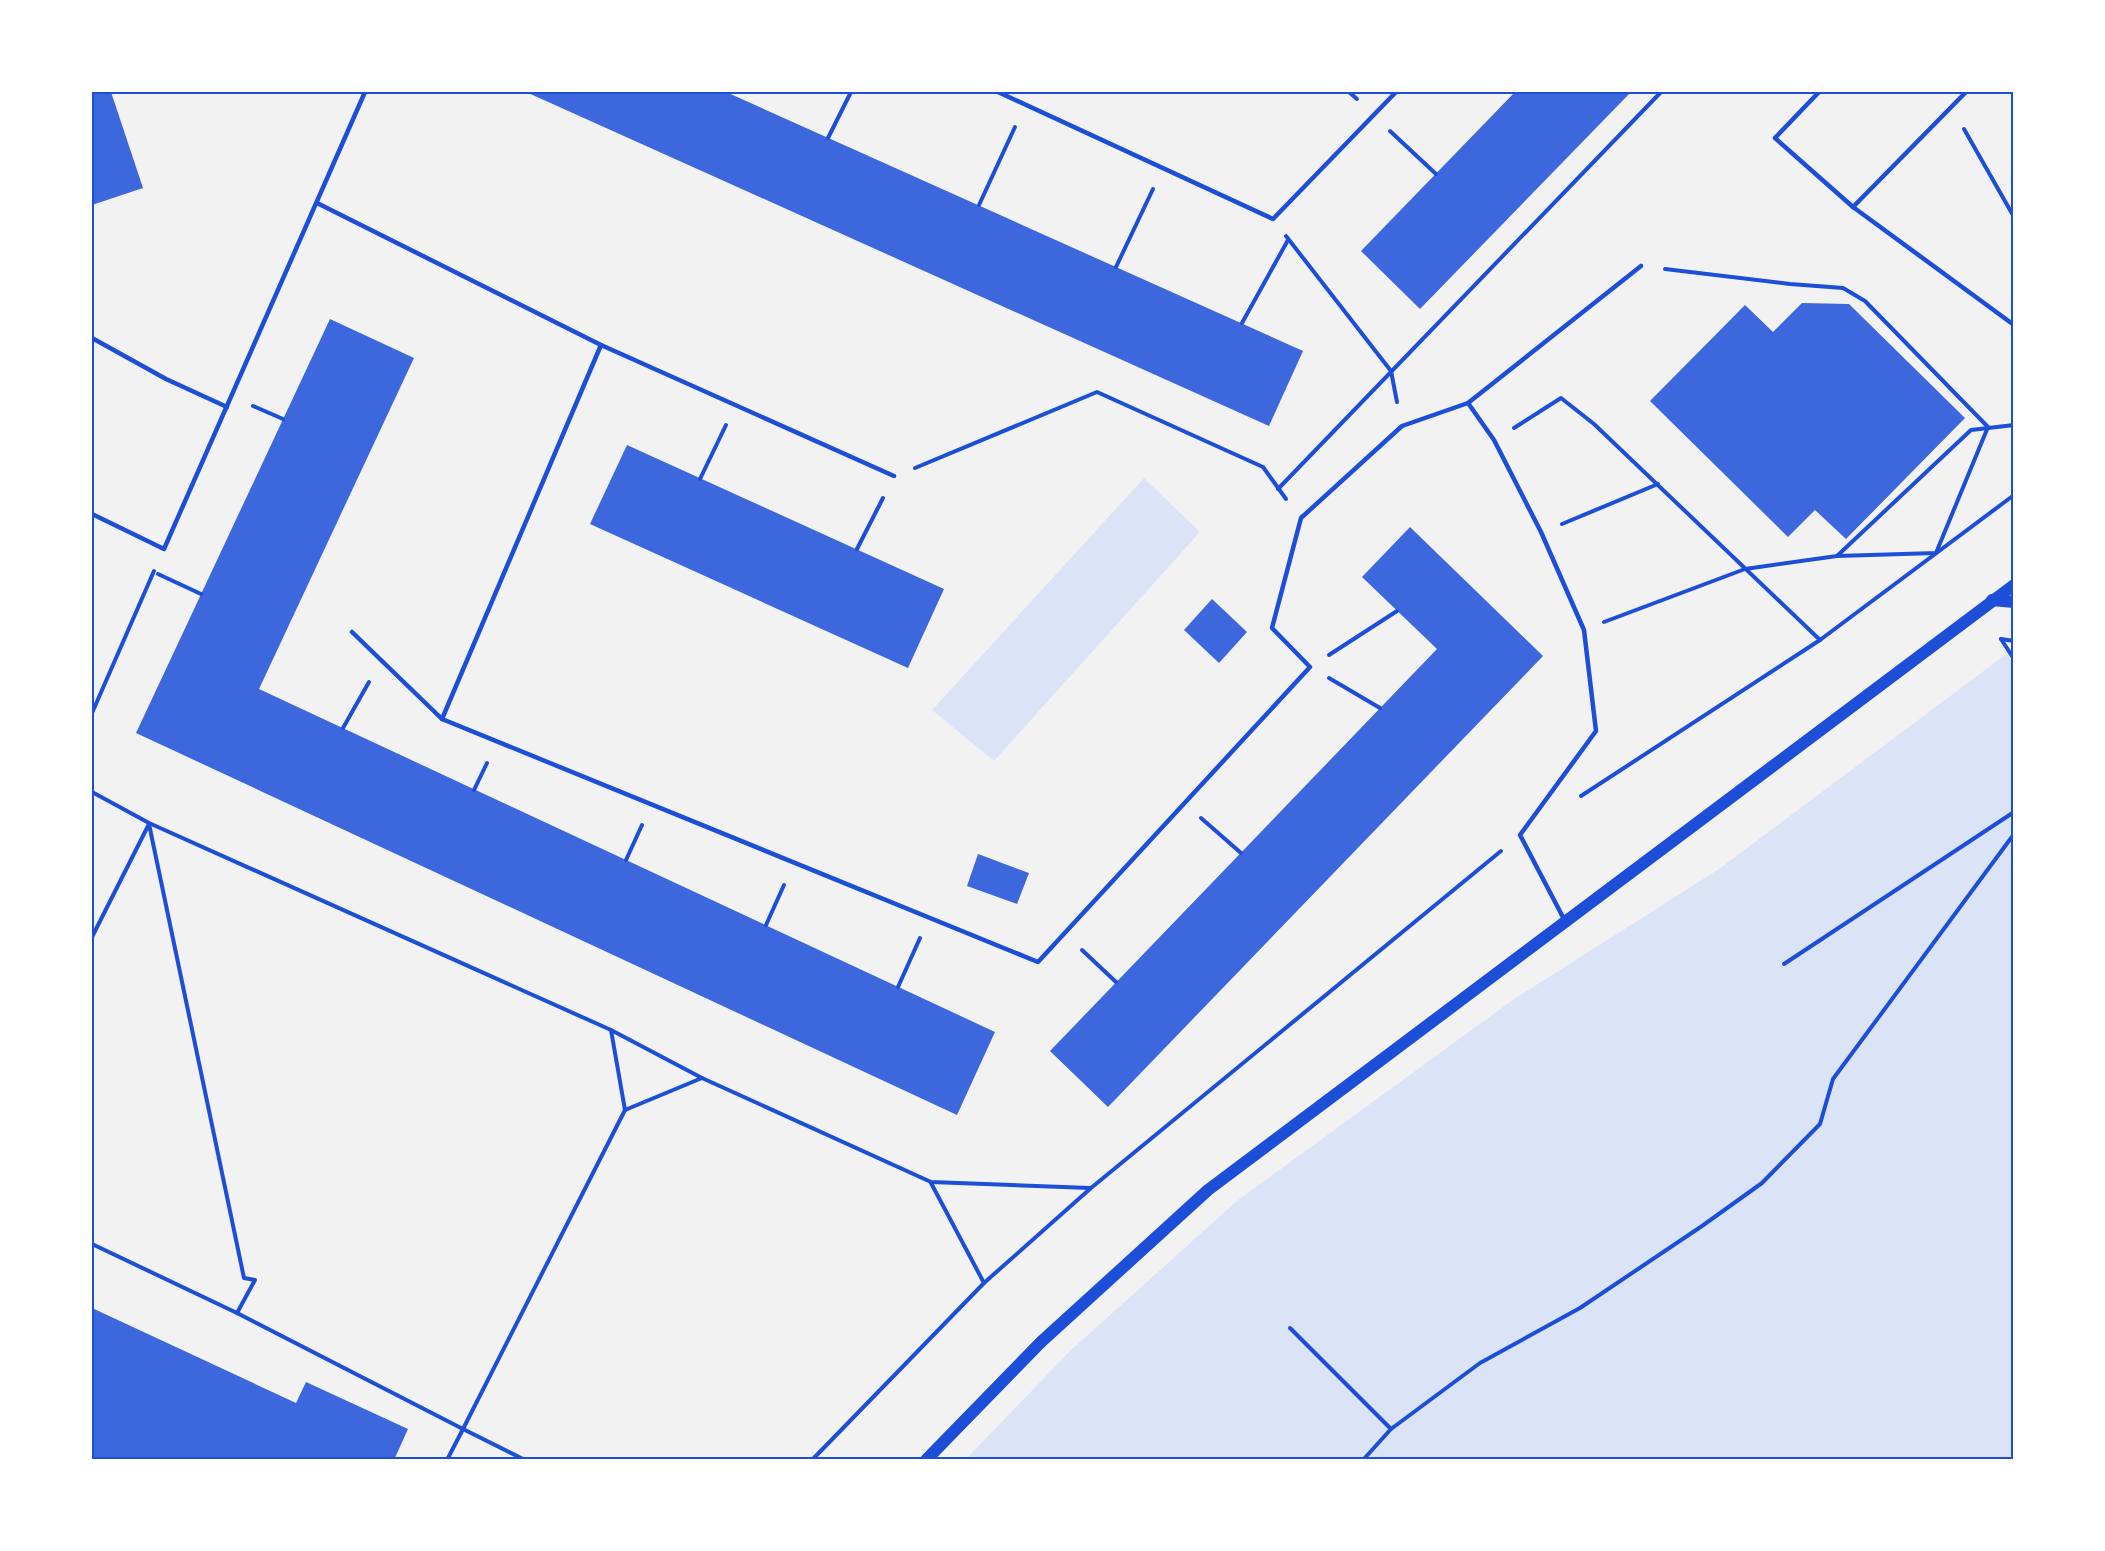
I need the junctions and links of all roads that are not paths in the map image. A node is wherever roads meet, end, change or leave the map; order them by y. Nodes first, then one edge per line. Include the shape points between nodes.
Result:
1 (364, 92) edge
2 (998, 92) edge
3 (1396, 92) edge
4 (1820, 92) edge
5 (1966, 92) edge
6 (317, 203) junction
7 (1853, 207) junction
8 (1641, 266) road end
9 (2013, 324) edge
10 (92, 338) edge
11 (601, 345) junction
12 (1468, 403) junction
13 (227, 407) junction
14 (894, 476) road end
15 (92, 514) edge
16 (2013, 585) edge
17 (1992, 600) junction
18 (2013, 602) edge
19 (352, 632) dead end
20 (442, 719) junction
21 (1565, 921) junction
22 (926, 1460) edge

1 - 6 lane
2 - 3 lane via 1273,219
4 - 7 lane via 1775,138
5 - 7 lane
6 - 11 lane
6 - 13 lane
7 - 9 lane
8 - 12 lane
10 - 13 lane
11 - 14 lane
11 - 20 lane
12 - 20 lane via 1402,426 1301,518 1272,628 1310,667 1038,962
12 - 21 lane via 1494,440 1541,532 1584,630 1596,731 1520,835
13 - 15 lane via 164,549
16 - 17 main road
17 - 18 main road
17 - 21 main road
19 - 20 lane
21 - 22 main road via 1208,1190 1041,1342

